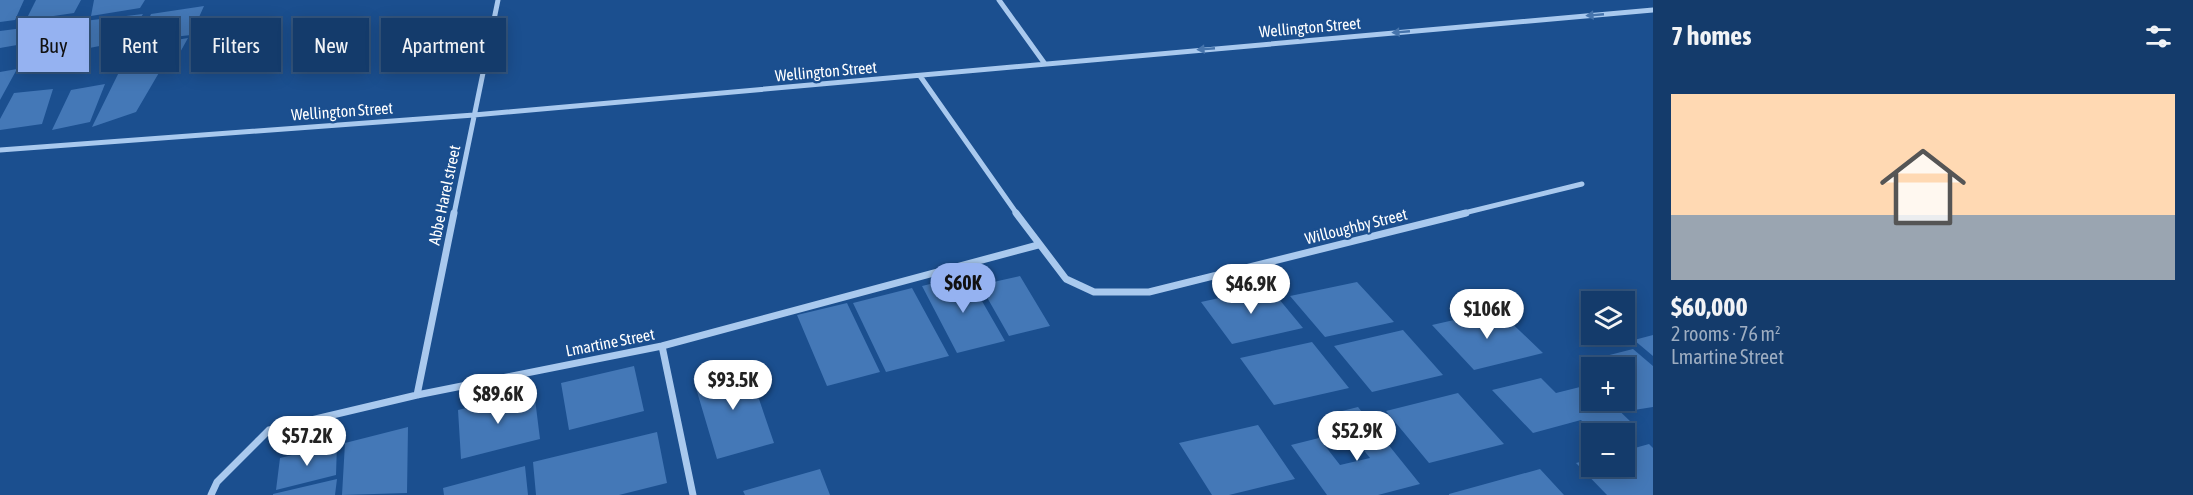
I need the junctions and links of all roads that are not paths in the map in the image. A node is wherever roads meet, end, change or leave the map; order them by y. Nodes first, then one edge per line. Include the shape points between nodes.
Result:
1 (498, 0) edge
2 (999, 0) edge
3 (1653, 10) edge
4 (1045, 64) junction
5 (920, 76) junction
6 (474, 115) junction
7 (0, 150) edge
8 (1582, 184) dead end
9 (1038, 245) junction
10 (662, 346) junction
11 (417, 395) junction
12 (211, 495) edge
13 (693, 495) edge

1 - 6 street, Abbe Harel street
2 - 4 street
3 -> 4 street, Wellington Street
4 - 5 street, Wellington Street
5 - 6 street, Wellington Street
5 - 9 street, Willoughby Street
6 - 7 street, Wellington Street
6 - 11 street, Abbe Harel street
8 - 9 street, Willoughby Street via 1149,292 1094,292 1066,279
9 - 10 street, Lmartine Street
10 - 11 street, Lmartine Street
10 - 13 street
11 - 12 street, Lmartine Street via 269,430 217,482

